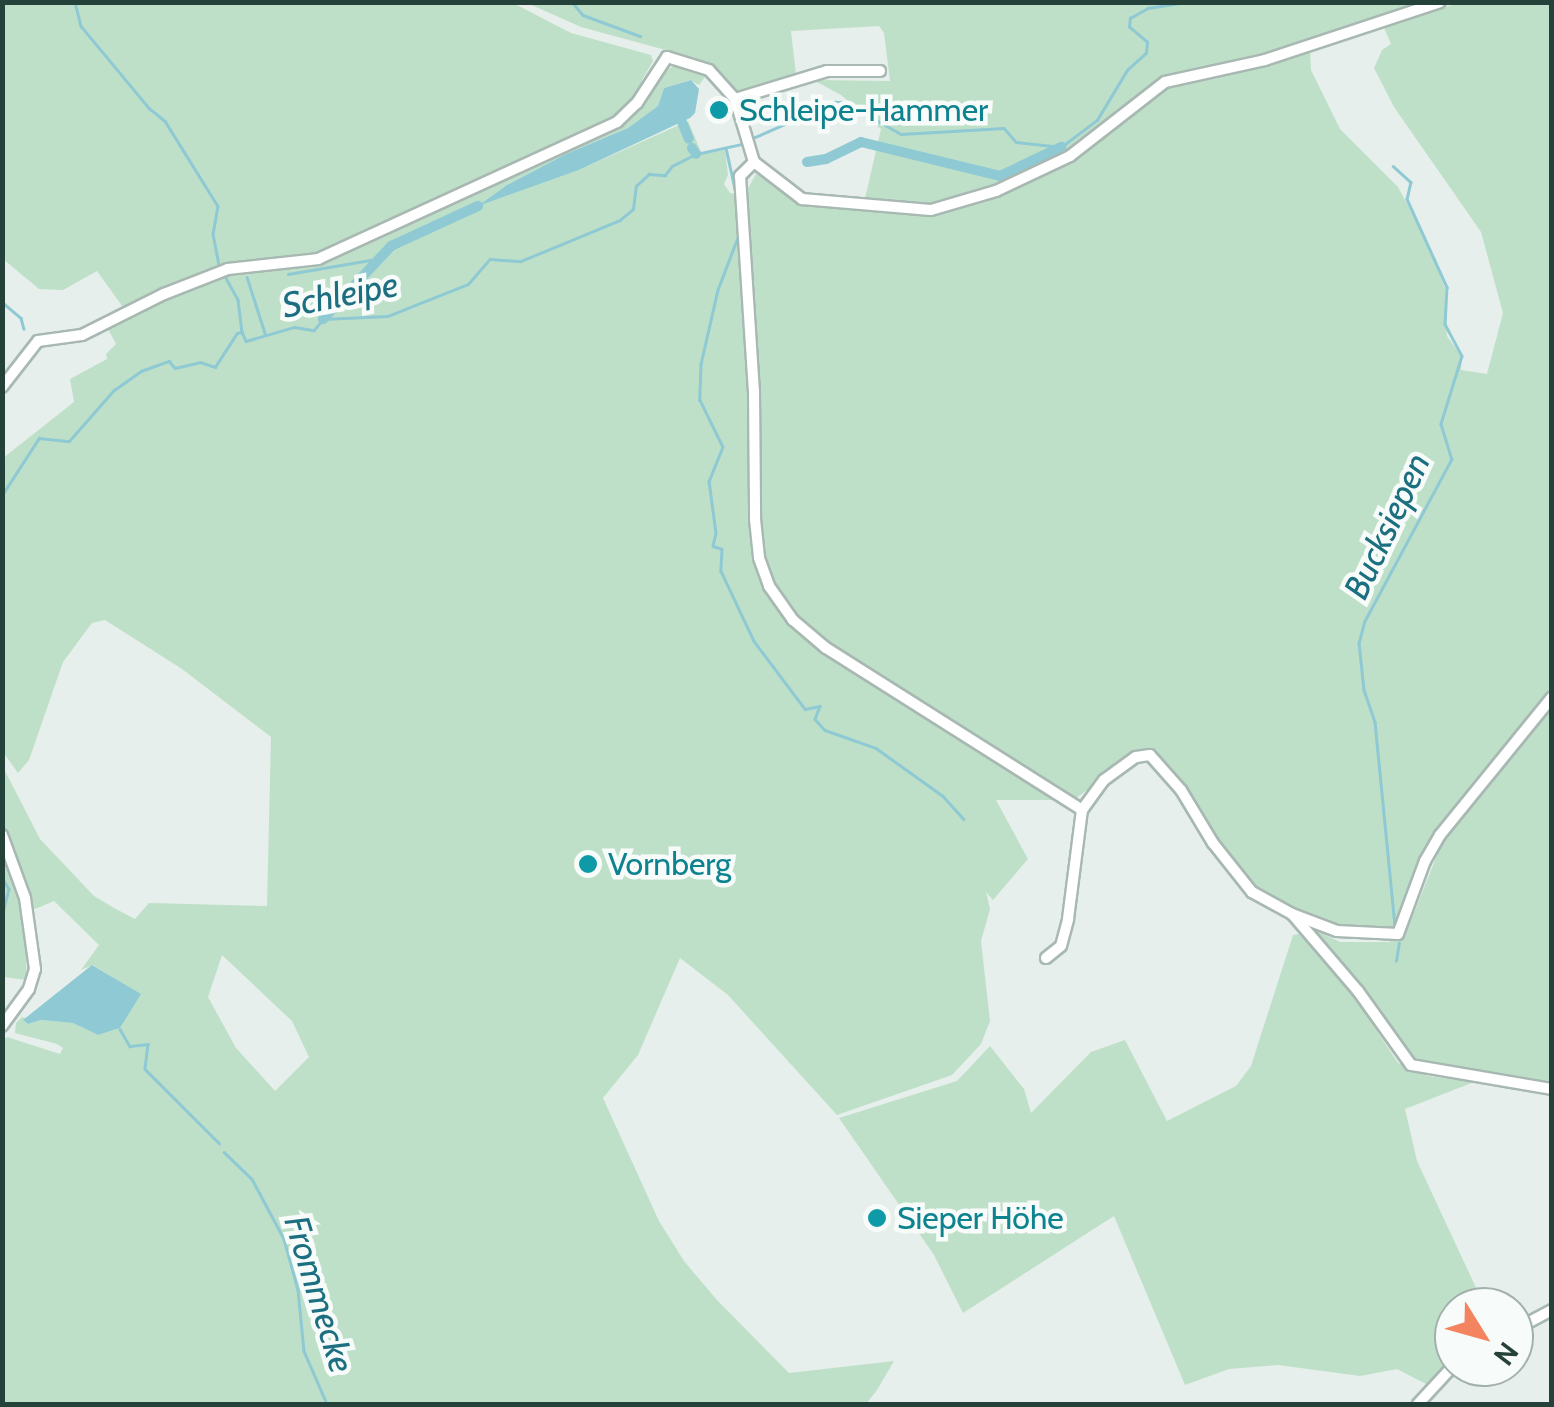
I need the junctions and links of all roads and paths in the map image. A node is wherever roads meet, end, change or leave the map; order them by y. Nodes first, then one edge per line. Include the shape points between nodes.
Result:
1 (1440, 2) edge
2 (880, 71) dead end
3 (735, 99) junction
4 (754, 162) junction
5 (2, 387) edge
6 (1552, 697) edge
7 (1082, 810) junction
8 (2, 836) edge
9 (1292, 914) junction
10 (1046, 958) dead end
11 (2, 1026) edge
12 (1552, 1088) edge

1 - 4 street via 1264,60 1165,82 1070,156 960,204 910,210 817,203
2 - 3 street via 827,71
3 - 4 street
3 - 5 street via 709,70 668,57 638,103 616,122 318,260 228,269 82,334 38,341
4 - 7 street via 740,176 755,519 769,586 792,620 826,648
6 - 9 street via 1440,834 1398,934 1337,932
7 - 9 street via 1104,780 1150,755 1252,892
7 - 10 street via 1068,919 1061,946
8 - 11 street via 24,898 35,958 29,990
9 - 12 street via 1411,1065

